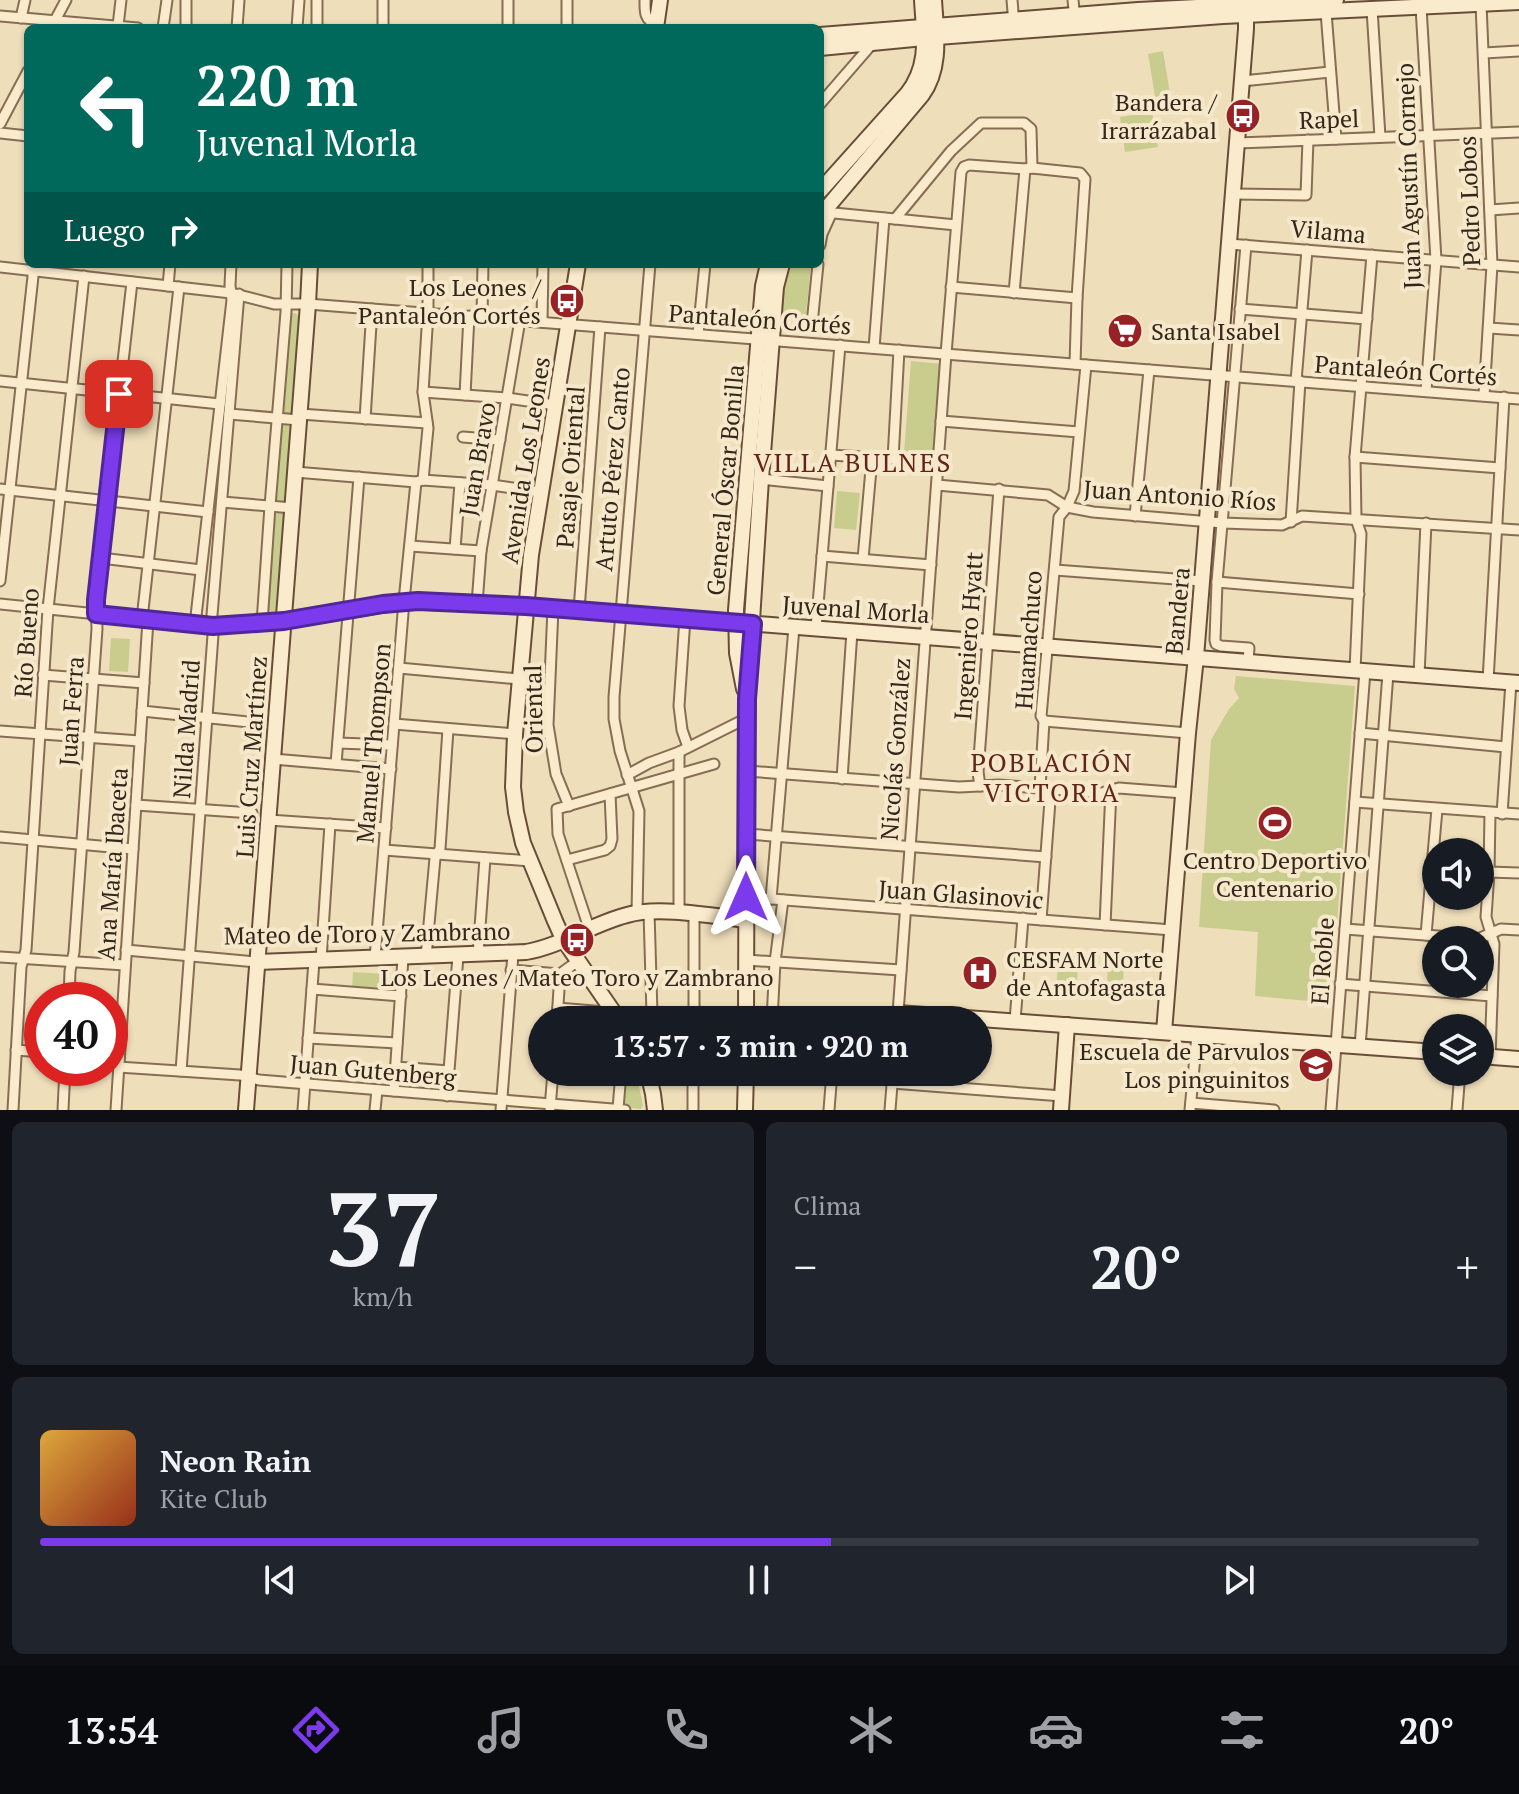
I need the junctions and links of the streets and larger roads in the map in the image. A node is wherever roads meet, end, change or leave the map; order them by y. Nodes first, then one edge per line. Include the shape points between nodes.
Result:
1 (25, 0) edge
2 (66, 0) edge
3 (121, 0) edge
4 (167, 0) edge
5 (186, 0) edge
6 (239, 0) edge
7 (299, 0) edge
8 (317, 0) edge
9 (383, 0) edge
10 (508, 0) edge
11 (567, 0) edge
12 (645, 0) edge
13 (660, 0) edge
14 (922, 0) edge
15 (934, 0) edge
16 (1012, 0) edge
17 (1291, 1) edge
18 (1519, 2) edge
19 (1204, 3) edge
20 (1481, 4) junction
21 (1138, 5) edge
22 (1331, 6) edge
23 (1421, 7) junction
24 (1372, 9) junction
25 (1246, 10) junction
26 (1074, 14) edge
27 (0, 16) edge
28 (1223, 16) junction
29 (21, 18) junction
30 (657, 22) edge
31 (53, 24) edge
32 (125, 24) edge
33 (164, 24) edge
34 (186, 24) edge
35 (237, 24) edge
36 (297, 24) edge
37 (317, 24) edge
38 (383, 24) edge
39 (508, 24) edge
40 (567, 24) edge
41 (1014, 25) junction
42 (930, 31) junction
43 (824, 35) edge
44 (896, 40) junction
45 (1245, 43) junction
46 (872, 44) junction
47 (824, 48) edge
48 (1519, 51) edge
49 (1484, 53) junction
50 (921, 70) junction
51 (1330, 72) junction
52 (24, 79) edge
53 (1242, 81) junction
54 (824, 99) edge
55 (0, 124) edge
56 (1519, 132) edge
57 (0, 133) edge
58 (1487, 133) junction
59 (24, 136) edge
60 (1429, 136) junction
61 (1380, 137) junction
62 (1336, 139) junction
63 (1308, 140) junction
64 (1237, 143) junction
65 (951, 151) junction
66 (964, 167) junction
67 (1028, 169) junction
68 (824, 187) edge
69 (1233, 194) junction
70 (1519, 208) edge
71 (1490, 210) junction
72 (824, 213) edge
73 (884, 218) junction
74 (895, 219) junction
75 (956, 225) junction
76 (1229, 244) junction
77 (1246, 245) junction
78 (1307, 250) junction
79 (1372, 255) junction
80 (1436, 260) junction
81 (1492, 265) junction
82 (0, 267) edge
83 (24, 267) edge
84 (1519, 267) edge
85 (34, 268) edge
86 (52, 268) edge
87 (171, 268) edge
88 (231, 268) edge
89 (287, 268) edge
90 (310, 268) edge
91 (428, 268) edge
92 (483, 268) edge
93 (543, 268) edge
94 (577, 268) edge
95 (650, 268) edge
96 (705, 268) edge
97 (767, 268) edge
98 (781, 268) edge
99 (818, 268) edge
100 (84, 276) junction
101 (132, 282) junction
102 (174, 287) junction
103 (951, 287) junction
104 (1014, 293) junction
105 (235, 294) junction
106 (1077, 298) junction
107 (308, 304) junction
108 (285, 305) junction
109 (372, 309) junction
110 (1240, 309) junction
111 (428, 313) junction
112 (1302, 314) junction
113 (469, 316) junction
114 (482, 318) junction
115 (1367, 319) junction
116 (520, 320) junction
117 (542, 322) junction
118 (569, 324) junction
119 (812, 324) dead end
120 (600, 327) junction
121 (1489, 328) junction
122 (644, 330) junction
123 (1519, 330) edge
124 (698, 334) junction
125 (765, 340) junction
126 (840, 345) junction
127 (874, 348) junction
128 (899, 350) junction
129 (946, 354) junction
130 (1080, 364) junction
131 (1149, 370) junction
132 (1218, 375) junction
133 (1235, 376) junction
134 (0, 381) edge
135 (1298, 381) junction
136 (21, 383) junction
137 (1362, 386) junction
138 (71, 389) junction
139 (1426, 391) junction
140 (423, 392) junction
141 (119, 394) junction
142 (465, 395) junction
143 (1484, 396) junction
144 (1504, 397) junction
145 (507, 398) junction
146 (166, 399) junction
147 (1519, 399) edge
148 (220, 404) junction
149 (555, 405) junction
150 (229, 414) junction
151 (299, 417) junction
152 (277, 418) junction
153 (365, 419) junction
154 (941, 421) junction
155 (427, 423) junction
156 (1079, 432) junction
157 (463, 437) dead end
158 (500, 440) junction
159 (831, 455) junction
160 (1355, 457) junction
161 (872, 458) junction
162 (893, 459) junction
163 (938, 462) junction
164 (1500, 468) junction
165 (295, 472) junction
166 (359, 477) junction
167 (761, 479) junction
168 (420, 481) junction
169 (460, 483) junction
170 (492, 485) junction
171 (937, 485) junction
172 (828, 486) junction
173 (5, 489) edge
174 (999, 489) junction
175 (540, 492) junction
176 (60, 495) junction
177 (107, 500) junction
178 (222, 502) junction
179 (154, 506) junction
180 (270, 506) junction
181 (1067, 507) junction
182 (293, 508) junction
183 (208, 512) junction
184 (1135, 516) junction
185 (1356, 519) junction
186 (1207, 521) junction
187 (1291, 522) junction
188 (1223, 523) junction
189 (1426, 523) junction
190 (1497, 528) junction
191 (1519, 530) edge
192 (410, 546) junction
193 (455, 549) junction
194 (481, 551) junction
195 (822, 556) junction
196 (101, 558) junction
197 (863, 559) junction
198 (148, 564) junction
199 (931, 565) junction
200 (201, 570) junction
201 (1055, 570) junction
202 (0, 581) edge
203 (1210, 582) junction
204 (1359, 594) junction
205 (404, 601) junction
206 (0, 604) edge
207 (477, 604) junction
208 (526, 606) junction
209 (553, 608) junction
210 (48, 609) junction
211 (349, 610) junction
212 (579, 610) junction
213 (620, 613) junction
214 (96, 614) junction
215 (685, 618) junction
216 (145, 620) junction
217 (284, 621) junction
218 (262, 623) junction
219 (736, 623) junction
220 (753, 624) junction
221 (195, 625) junction
222 (213, 626) junction
223 (794, 627) junction
224 (816, 628) junction
225 (852, 631) junction
226 (926, 637) junction
227 (988, 641) junction
228 (1049, 646) junction
229 (1196, 657) junction
230 (1248, 661) junction
231 (399, 668) junction
232 (1360, 670) junction
233 (1388, 673) junction
234 (43, 675) junction
235 (1419, 675) junction
236 (93, 679) junction
237 (519, 679) junction
238 (1488, 681) junction
239 (144, 683) junction
240 (1515, 683) edge
241 (747, 699) junction
242 (142, 711) junction
243 (207, 718) junction
244 (747, 718) junction
245 (1044, 721) junction
246 (259, 723) dead end
247 (394, 724) junction
248 (448, 729) junction
249 (0, 731) edge
250 (1188, 733) junction
251 (1360, 733) junction
252 (40, 734) junction
253 (515, 734) junction
254 (1384, 736) junction
255 (89, 737) junction
256 (140, 741) junction
257 (338, 743) junction
258 (392, 745) junction
259 (1506, 747) junction
260 (684, 750) junction
261 (273, 759) junction
262 (336, 764) junction
263 (714, 764) dead end
264 (391, 769) junction
265 (747, 771) junction
266 (680, 774) junction
267 (781, 774) junction
268 (627, 775) junction
269 (842, 779) junction
270 (915, 784) junction
271 (980, 786) junction
272 (631, 787) junction
273 (1040, 788) junction
274 (1111, 790) junction
275 (1183, 793) junction
276 (610, 794) junction
277 (1355, 802) junction
278 (1379, 804) junction
279 (136, 805) junction
280 (569, 806) junction
281 (1437, 809) junction
282 (200, 810) junction
283 (252, 813) dead end
284 (1490, 813) junction
285 (1502, 814) junction
286 (1519, 814) edge
287 (269, 820) junction
288 (330, 824) junction
289 (386, 828) junction
290 (747, 834) junction
291 (777, 836) junction
292 (0, 837) edge
293 (1490, 838) edge
294 (33, 840) junction
295 (81, 844) junction
296 (910, 846) junction
297 (133, 849) junction
298 (384, 850) junction
299 (437, 854) junction
300 (1046, 857) junction
301 (485, 858) junction
302 (567, 860) junction
303 (530, 861) junction
304 (1494, 872) edge
305 (1519, 873) edge
306 (746, 897) junction
307 (771, 899) junction
308 (783, 900) junction
309 (905, 909) junction
310 (643, 913) junction
311 (687, 914) junction
312 (1023, 918) junction
313 (746, 920) junction
314 (1041, 920) junction
315 (1105, 925) junction
316 (1427, 926) edge
317 (589, 928) junction
318 (1345, 929) junction
319 (1172, 930) junction
320 (1519, 930) edge
321 (1369, 931) junction
322 (1494, 931) edge
323 (1422, 935) edge
324 (563, 939) junction
325 (126, 950) junction
326 (513, 954) junction
327 (478, 955) junction
328 (189, 956) junction
329 (458, 956) junction
330 (0, 957) edge
331 (426, 957) junction
332 (375, 958) junction
333 (403, 958) junction
334 (23, 959) junction
335 (318, 960) junction
336 (746, 960) junction
337 (578, 961) junction
338 (72, 962) junction
339 (257, 962) junction
340 (775, 962) junction
341 (125, 965) junction
342 (511, 970) junction
343 (901, 970) junction
344 (560, 974) junction
345 (70, 982) edge
346 (123, 982) edge
347 (1340, 984) junction
348 (1365, 985) junction
349 (312, 989) junction
350 (1422, 990) edge
351 (401, 996) junction
352 (558, 1006) edge
353 (605, 1006) edge
354 (651, 1006) edge
355 (693, 1006) edge
356 (746, 1006) edge
357 (773, 1006) edge
358 (899, 1006) edge
359 (992, 1020) edge
360 (1015, 1021) junction
361 (1067, 1025) junction
362 (1164, 1032) junction
363 (1197, 1035) junction
364 (308, 1038) junction
365 (397, 1043) junction
366 (1336, 1045) junction
367 (1360, 1047) junction
368 (16, 1050) junction
369 (24, 1051) edge
370 (1422, 1051) edge
371 (1494, 1057) edge
372 (1519, 1059) edge
373 (128, 1062) edge
374 (396, 1067) junction
375 (181, 1071) junction
376 (449, 1071) junction
377 (248, 1077) junction
378 (305, 1084) junction
379 (64, 1086) edge
380 (116, 1086) edge
381 (552, 1086) edge
382 (620, 1086) edge
383 (652, 1086) edge
384 (693, 1086) edge
385 (746, 1086) edge
386 (831, 1086) edge
387 (891, 1086) edge
388 (951, 1086) edge
389 (1459, 1086) edge
390 (377, 1090) junction
391 (394, 1091) junction
392 (447, 1096) junction
393 (1062, 1103) edge
394 (502, 1105) edge
395 (1190, 1106) edge
396 (550, 1107) edge
397 (598, 1109) edge
398 (618, 1109) edge
399 (13, 1110) edge
400 (63, 1110) edge
401 (116, 1110) edge
402 (246, 1110) edge
403 (303, 1110) edge
404 (375, 1110) edge
405 (625, 1110) edge
406 (655, 1110) edge
407 (693, 1110) edge
408 (745, 1110) edge
409 (829, 1110) edge
410 (890, 1110) edge
411 (1274, 1110) edge
412 (1331, 1110) edge
413 (1457, 1110) edge

1 - 29 street
2 - 31 street
3 - 32 street
4 - 33 street
5 - 34 street
6 - 35 street
7 - 36 street
8 - 37 street
9 - 38 street
10 - 39 street
11 - 40 street
12 - 30 street
13 - 30 street
14 - 42 street
15 - 42 street
16 - 41 street
17 - 22 street
17 - 25 street
18 - 20 street
19 - 21 street
19 - 25 street
20 - 23 street
20 - 49 street, Pedro Lobos
21 - 26 street
22 - 24 street
22 - 25 street
22 - 51 street
23 - 24 street
23 - 60 street, Juan Agustín Cornejo
24 - 61 street
25 - 28 street
25 - 45 street, Bandera
26 - 28 street
26 - 41 street
27 - 29 street
28 - 45 street
29 - 31 street
41 - 42 street
42 - 43 street
42 - 44 street
42 - 50 street
42 - 72 street via 936,63 926,90
44 - 46 street
44 - 50 street
45 - 53 street, Bandera
46 - 47 street
46 - 54 street
48 - 49 street
49 - 58 street, Pedro Lobos
50 - 68 street via 907,94
51 - 53 street
51 - 62 street
52 - 55 street
53 - 64 street, Bandera
56 - 58 street, Rapel
57 - 59 street
58 - 60 street, Rapel
58 - 71 street, Pedro Lobos
60 - 61 street, Rapel
60 - 80 street, Juan Agustín Cornejo
61 - 62 street, Rapel
62 - 63 street, Rapel
63 - 64 street, Rapel
63 - 69 street via 1306,195
64 - 69 street, Bandera
65 - 66 street
65 - 67 street via 981,123 1024,123 1031,129
65 - 74 street
66 - 67 street
66 - 75 street, Nicolás González
67 - 104 street
67 - 106 street, Huamachuco via 1080,173 1085,179
69 - 76 street, Bandera
70 - 71 street
71 - 81 street, Pedro Lobos
72 - 73 street
73 - 74 street
73 - 127 street
74 - 75 street
75 - 103 street, Nicolás González
76 - 77 street, Vilama
76 - 132 street, Bandera
77 - 78 street, Vilama
77 - 110 street, Bandera
78 - 79 street, Vilama
78 - 112 street
79 - 80 street, Vilama
79 - 115 street, El Roble
80 - 81 street, Vilama
80 - 139 street, Juan Agustín Cornejo
81 - 84 street, Vilama
81 - 121 street, Pedro Lobos
82 - 83 street, Pantaleón Cortés
85 - 136 street
86 - 100 street, Pantaleón Cortés
87 - 102 street, Ana María Ibaceta
88 - 105 street, Nilda Madrid
89 - 108 street, Luis Cruz Martínez
90 - 107 street, Luis Cruz Martínez
91 - 111 street, Manuel Thompson
92 - 114 street
93 - 117 street
94 - 118 street, Avenida Los Leones
95 - 122 street, Artuto Pérez Canto
96 - 124 street
97 - 125 street, General Óscar Bonilla
98 - 125 street, General Óscar Bonilla
99 - 119 street
100 - 101 street, Pantaleón Cortés
100 - 138 street, Río Bueno
101 - 102 street, Pantaleón Cortés
101 - 141 street, Juan Ferra
102 - 105 street, Pantaleón Cortés
102 - 146 street, Ana María Ibaceta
103 - 104 street
103 - 129 street, Nicolás González
104 - 106 street
105 - 108 street, Pantaleón Cortés
105 - 148 street, Nilda Madrid
105 - 150 street, Nilda Madrid
106 - 130 street, Huamachuco
107 - 108 street, Pantaleón Cortés
107 - 109 street, Pantaleón Cortés
107 - 151 street, Luis Cruz Martínez
108 - 152 street, Luis Cruz Martínez
109 - 111 street, Pantaleón Cortés
109 - 153 street
110 - 112 street
110 - 133 street, Bandera
111 - 113 street, Pantaleón Cortés
111 - 140 street, Manuel Thompson
112 - 115 street
112 - 135 street
113 - 114 street, Pantaleón Cortés
113 - 142 street, Juan Bravo
114 - 116 street, Pantaleón Cortés
115 - 137 street, El Roble
116 - 117 street, Pantaleón Cortés
116 - 145 street, Juan Bravo
117 - 118 street, Pantaleón Cortés
118 - 120 street, Pantaleón Cortés
118 - 149 street, Avenida Los Leones
120 - 122 street, Pantaleón Cortés
120 - 212 street, Pasaje Oriental
121 - 123 street
121 - 143 street, Pedro Lobos
122 - 124 street, Pantaleón Cortés
122 - 213 street, Artuto Pérez Canto
124 - 125 street, Pantaleón Cortés
125 - 126 street, Pantaleón Cortés
125 - 167 street, General Óscar Bonilla
125 - 219 street, General Óscar Bonilla
126 - 127 street, Pantaleón Cortés
126 - 159 street
127 - 128 street, Pantaleón Cortés
128 - 129 street, Pantaleón Cortés
128 - 162 street
129 - 130 street, Pantaleón Cortés
129 - 154 street, Nicolás González
130 - 131 street, Pantaleón Cortés
130 - 156 street, Huamachuco
131 - 132 street, Pantaleón Cortés
131 - 184 street
132 - 133 street, Pantaleón Cortés
132 - 186 street, Bandera
133 - 135 street, Pantaleón Cortés
133 - 188 street, Bandera
134 - 136 street
135 - 137 street, Pantaleón Cortés
135 - 187 street
136 - 138 street
136 - 173 street
137 - 139 street, Pantaleón Cortés
137 - 160 street, El Roble
138 - 141 street
138 - 176 street, Río Bueno
139 - 143 street, Pantaleón Cortés
140 - 142 street
140 - 155 street, Manuel Thompson
141 - 146 street
141 - 177 street, Juan Ferra
142 - 145 street
143 - 144 street, Pantaleón Cortés
144 - 147 street, Pantaleón Cortés
144 - 164 street
145 - 149 street
145 - 158 street, Juan Bravo
146 - 148 street
146 - 179 street, Ana María Ibaceta
148 - 183 street, Nilda Madrid
149 - 175 street, Avenida Los Leones
150 - 152 street
150 - 178 street, Nilda Madrid
151 - 152 street
151 - 153 street
151 - 165 street, Luis Cruz Martínez
152 - 180 street, Luis Cruz Martínez
153 - 155 street
154 - 156 street
154 - 163 street, Nicolás González
155 - 168 street, Manuel Thompson
156 - 181 street, Huamachuco via 1074,491
157 - 158 street
158 - 170 street, Juan Bravo
159 - 161 street
159 - 172 street
160 - 164 street
160 - 185 street, El Roble
161 - 162 street
161 - 197 street
162 - 163 street
163 - 171 street, Nicolás González
164 - 190 street
165 - 166 street
165 - 182 street, Luis Cruz Martínez
166 - 168 street
166 - 211 street
167 - 172 street
167 - 220 street, General Óscar Bonilla
168 - 169 street
168 - 192 street, Manuel Thompson
169 - 170 street
169 - 193 street
170 - 175 street
170 - 194 street, Juan Bravo
171 - 174 street, Juan Antonio Ríos
171 - 199 street, Nicolás González
172 - 195 street
173 - 176 street
173 - 202 street
174 - 181 street, Juan Antonio Ríos via 1048,495
174 - 227 street, Ingeniero Hyatt
175 - 208 street, Avenida Los Leones
176 - 177 street
176 - 210 street, Río Bueno
177 - 179 street
177 - 196 street, Juan Ferra
178 - 180 street
178 - 222 street, Nilda Madrid
179 - 183 street
179 - 198 street, Ana María Ibaceta
180 - 182 street
180 - 218 street, Luis Cruz Martínez
181 - 184 street, Juan Antonio Ríos
181 - 201 street, Huamachuco via 1059,517
182 - 217 street, Luis Cruz Martínez
183 - 200 street, Nilda Madrid
184 - 186 street, Juan Antonio Ríos
185 - 187 street, Juan Antonio Ríos via 1302,516
185 - 189 street, Juan Antonio Ríos
185 - 204 street, El Roble via 1361,534
186 - 188 street, Juan Antonio Ríos
186 - 203 street, Bandera
187 - 188 street, Juan Antonio Ríos
188 - 203 street, Bandera
189 - 190 street, Juan Antonio Ríos
189 - 235 street
190 - 191 street, Juan Antonio Ríos
190 - 238 street
192 - 193 street
192 - 205 street, Manuel Thompson
193 - 194 street
194 - 207 street, Juan Bravo
195 - 197 street
195 - 224 street
196 - 198 street
196 - 214 street, Juan Ferra
197 - 199 street
198 - 200 street
198 - 216 street, Ana María Ibaceta
199 - 226 street, Nicolás González
200 - 221 street, Nilda Madrid
201 - 203 street
201 - 228 street, Huamachuco
203 - 204 street
203 - 229 street, Bandera
203 - 230 street, Bandera via 1216,644 1249,648
204 - 232 street, El Roble
205 - 207 street, Juvenal Morla
205 - 211 street, Juvenal Morla
205 - 231 street, Manuel Thompson
206 - 210 street, Juvenal Morla
207 - 208 street, Juvenal Morla
208 - 209 street, Juvenal Morla
208 - 237 street, Avenida Los Leones
209 - 212 street, Juvenal Morla
209 - 280 street, Oriental via 548,725 556,774
210 - 214 street, Juvenal Morla
210 - 234 street, Río Bueno
211 - 217 street, Juvenal Morla
211 - 257 street
212 - 213 street, Juvenal Morla
213 - 215 street, Juvenal Morla
213 - 268 street, Artuto Pérez Canto via 614,708
214 - 216 street, Juvenal Morla
214 - 236 street, Juan Ferra
215 - 219 street, Juvenal Morla
215 - 260 street via 679,706
216 - 221 street, Juvenal Morla
216 - 239 street, Ana María Ibaceta
217 - 218 street, Juvenal Morla
217 - 261 street, Luis Cruz Martínez
218 - 222 street, Juvenal Morla
219 - 220 street, Juvenal Morla
219 - 241 street, General Óscar Bonilla
220 - 223 street, Juvenal Morla
220 - 241 street, General Óscar Bonilla
221 - 222 street, Juvenal Morla
222 - 243 street, Nilda Madrid
223 - 224 street, Juvenal Morla
223 - 267 street
224 - 225 street, Juvenal Morla
225 - 226 street, Juvenal Morla
225 - 269 street
226 - 227 street, Juvenal Morla
226 - 270 street, Nicolás González
227 - 228 street, Juvenal Morla
227 - 271 street, Ingeniero Hyatt
228 - 229 street, Juvenal Morla
228 - 245 street, Huamachuco
229 - 230 street, Juvenal Morla
229 - 250 street, Bandera
230 - 232 street, Juvenal Morla
231 - 237 street
231 - 247 street, Manuel Thompson
232 - 233 street, Juvenal Morla
232 - 251 street, El Roble
233 - 235 street, Juvenal Morla
233 - 254 street, El Roble
234 - 236 street
234 - 252 street, Río Bueno
235 - 238 street, Juvenal Morla
236 - 239 street
236 - 255 street, Juan Ferra
237 - 253 street, Avenida Los Leones
238 - 240 street, Juvenal Morla
239 - 242 street, Ana María Ibaceta
240 - 259 street
241 - 244 street, General Óscar Bonilla
242 - 243 street
242 - 256 street, Ana María Ibaceta
243 - 246 street
243 - 282 street, Nilda Madrid
244 - 260 street
244 - 265 street, General Óscar Bonilla
245 - 250 street
245 - 273 street, Huamachuco
247 - 248 street
247 - 258 street, Manuel Thompson
248 - 253 street
248 - 299 street
249 - 252 street
250 - 275 street, Bandera
251 - 254 street
251 - 277 street, El Roble
252 - 255 street
252 - 294 street, Río Bueno
253 - 303 street, Avenida Los Leones via 514,799
254 - 259 street
254 - 278 street, El Roble
255 - 256 street
255 - 295 street, Juan Ferra
256 - 279 street, Ana María Ibaceta
257 - 258 street
257 - 262 street
258 - 264 street, Manuel Thompson
259 - 285 street
260 - 266 street
260 - 268 street
261 - 262 street
261 - 287 street, Luis Cruz Martínez
262 - 264 street
263 - 266 street
264 - 289 street, Manuel Thompson
265 - 267 street
265 - 290 street, General Óscar Bonilla
266 - 272 street
266 - 311 street
267 - 269 street
267 - 291 street
268 - 272 street, Artuto Pérez Canto
269 - 270 street
270 - 271 street
270 - 296 street, Nicolás González
271 - 273 street
272 - 276 street
272 - 310 street, Artuto Pérez Canto via 639,818
273 - 274 street
273 - 300 street, Huamachuco via 1050,801
274 - 275 street
274 - 315 street
275 - 319 street, Bandera
276 - 280 street
276 - 302 street via 610,846
277 - 278 street
277 - 318 street, El Roble
278 - 281 street
278 - 321 street, El Roble
279 - 282 street
279 - 297 street, Ana María Ibaceta
280 - 302 street via 557,809
281 - 284 street
281 - 316 street
282 - 283 street
282 - 328 street, Nilda Madrid
284 - 285 street
284 - 293 street
285 - 286 street
287 - 288 street
287 - 339 street, Luis Cruz Martínez
288 - 289 street
288 - 335 street
289 - 298 street, Manuel Thompson
290 - 291 street
290 - 306 street, General Óscar Bonilla
291 - 296 street
291 - 307 street
292 - 294 street
294 - 295 street
294 - 334 street, Río Bueno
295 - 297 street
295 - 338 street, Juan Ferra
296 - 300 street
296 - 309 street, Nicolás González
297 - 325 street, Ana María Ibaceta
298 - 299 street
298 - 332 street, Manuel Thompson
299 - 301 street
299 - 331 street
300 - 314 street, Huamachuco
301 - 303 street
301 - 327 street
302 - 317 street
303 - 324 street, Avenida Los Leones
304 - 305 street
306 - 307 street, Juan Glasinovic
306 - 313 street, General Óscar Bonilla
307 - 308 street, Juan Glasinovic
308 - 309 street, Juan Glasinovic
308 - 340 street
309 - 312 street, Juan Glasinovic
309 - 343 street, Nicolás González
310 - 311 street, Mateo de Toro y Zambrano
310 - 317 street, Mateo de Toro y Zambrano
310 - 354 street, Artuto Pérez Canto
311 - 313 street, Mateo de Toro y Zambrano
311 - 355 street
312 - 314 street, Juan Glasinovic
312 - 360 street
313 - 336 street, General Óscar Bonilla
314 - 315 street, Juan Glasinovic
315 - 319 street, Juan Glasinovic
317 - 324 street, Mateo de Toro y Zambrano
318 - 321 street
318 - 347 street, El Roble
319 - 362 street, Bandera
320 - 322 street
321 - 323 street
321 - 348 street, El Roble
324 - 326 street, Mateo de Toro y Zambrano
324 - 337 street, Avenida Los Leones
325 - 328 street, Mateo de Toro y Zambrano
325 - 341 street, Ana María Ibaceta
326 - 327 street, Mateo de Toro y Zambrano
326 - 342 street
327 - 329 street, Mateo de Toro y Zambrano
328 - 339 street, Mateo de Toro y Zambrano
328 - 375 street, Nilda Madrid
329 - 331 street, Mateo de Toro y Zambrano
329 - 376 street
330 - 334 street
331 - 333 street, Mateo de Toro y Zambrano
332 - 333 street, Mateo de Toro y Zambrano
332 - 335 street, Mateo de Toro y Zambrano
333 - 351 street
334 - 338 street
334 - 368 street, Río Bueno
335 - 339 street, Mateo de Toro y Zambrano
335 - 349 street
336 - 340 street
336 - 356 street, General Óscar Bonilla
337 - 344 street
337 - 353 street, Avenida Los Leones
338 - 341 street
338 - 345 street, Juan Ferra
339 - 377 street, Luis Cruz Martínez
340 - 343 street
340 - 357 street
341 - 346 street, Ana María Ibaceta
342 - 344 street, Mateo de Toro y Zambrano
342 - 394 street
343 - 358 street, Nicolás González
344 - 352 street
347 - 348 street
347 - 366 street, El Roble
348 - 350 street
348 - 367 street, El Roble
349 - 351 street
349 - 364 street
351 - 365 street
359 - 360 street
360 - 361 street
361 - 362 street
361 - 393 street
362 - 363 street
363 - 366 street
363 - 395 street
364 - 365 street
364 - 378 street
365 - 374 street
366 - 367 street
366 - 412 street, El Roble
367 - 370 street
368 - 369 street
368 - 399 street, Río Bueno
371 - 372 street
373 - 375 street, Juan Gutenberg
374 - 376 street
374 - 391 street
375 - 377 street, Juan Gutenberg
376 - 392 street
377 - 378 street, Juan Gutenberg
377 - 402 street, Luis Cruz Martínez
378 - 390 street, Juan Gutenberg
378 - 403 street
379 - 400 street
380 - 401 street, Ana María Ibaceta
381 - 396 street
382 - 398 street
383 - 406 street
384 - 407 street
385 - 408 street
386 - 409 street
387 - 410 street
388 - 393 street
389 - 413 street
390 - 391 street, Juan Gutenberg
390 - 404 street
391 - 392 street, Juan Gutenberg
392 - 394 street, Juan Gutenberg
394 - 396 street, Juan Gutenberg
395 - 411 street
396 - 397 street, Juan Gutenberg
397 - 398 street, Juan Gutenberg
398 - 405 street, Juan Gutenberg

